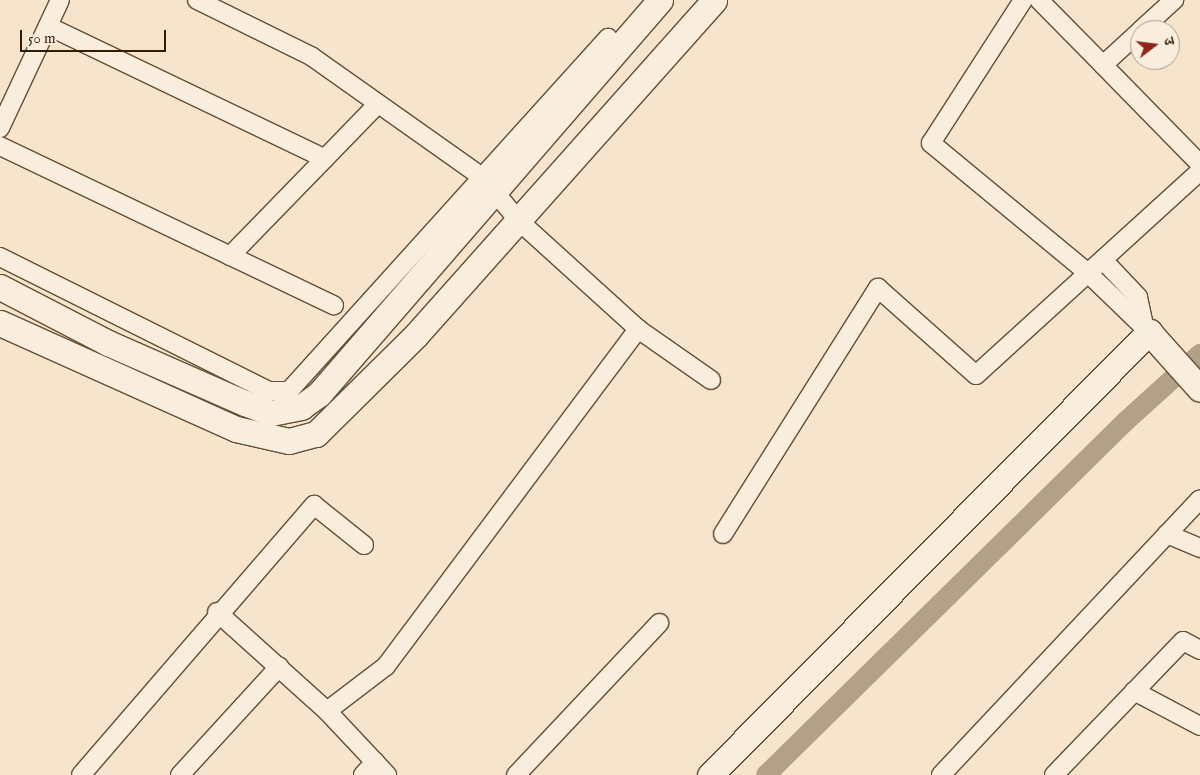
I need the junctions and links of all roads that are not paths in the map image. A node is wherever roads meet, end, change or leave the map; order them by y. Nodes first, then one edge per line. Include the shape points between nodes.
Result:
1 (60, 0) edge
2 (197, 0) edge
3 (660, 0) edge
4 (714, 0) edge
5 (1023, 0) edge
6 (1039, 0) edge
7 (1170, 1) edge
8 (1150, 20) edge
9 (48, 26) junction
10 (608, 38) dead end
11 (1130, 39) edge
12 (1103, 65) junction
13 (378, 104) junction
14 (0, 128) edge
15 (0, 146) edge
16 (325, 159) junction
17 (1200, 164) edge
18 (1200, 171) edge
19 (490, 185) junction
20 (520, 221) junction
21 (230, 256) junction
22 (0, 257) edge
23 (1103, 260) junction
24 (1088, 273) junction
25 (0, 287) edge
26 (334, 305) dead end
27 (0, 323) edge
28 (638, 329) junction
29 (1150, 332) junction
30 (711, 380) dead end
31 (1200, 389) edge
32 (1200, 499) edge
33 (723, 534) dead end
34 (1167, 534) junction
35 (364, 545) dead end
36 (1200, 548) edge
37 (217, 612) junction
38 (659, 623) dead end
39 (1200, 650) edge
40 (279, 667) junction
41 (1134, 691) junction
42 (328, 711) junction
43 (1200, 726) edge
44 (369, 768) edge
45 (81, 775) edge
46 (180, 775) edge
47 (387, 775) edge
48 (516, 775) edge
49 (710, 775) edge
50 (941, 775) edge
51 (1054, 775) edge

1 - 9 street
2 - 13 street via 311,56
3 - 19 street
4 - 20 street
5 - 24 street via 931,142
6 - 12 street
7 - 8 street
9 - 14 street
9 - 16 street
10 - 19 street
11 - 12 street
12 - 17 street
13 - 16 street
13 - 19 street
15 - 21 street
16 - 21 street
18 - 23 street
19 - 20 street
19 - 22 street via 289,391 269,391
19 - 25 street via 318,394 282,414 245,403 108,343
20 - 27 street via 416,335 316,434 304,439 272,440 236,429
20 - 28 street
21 - 26 street
23 - 24 street
23 - 29 street via 1138,297
24 - 29 street via 1126,314
24 - 33 street via 976,374 878,288
28 - 30 street
28 - 42 street via 386,666
29 - 31 street
29 - 49 street
32 - 34 street
34 - 36 street
34 - 50 street
35 - 37 street via 314,505
37 - 40 street
37 - 45 street
38 - 48 street
39 - 41 street via 1183,641
40 - 42 street
40 - 46 street
41 - 43 street
41 - 51 street
42 - 44 street
44 - 47 street

